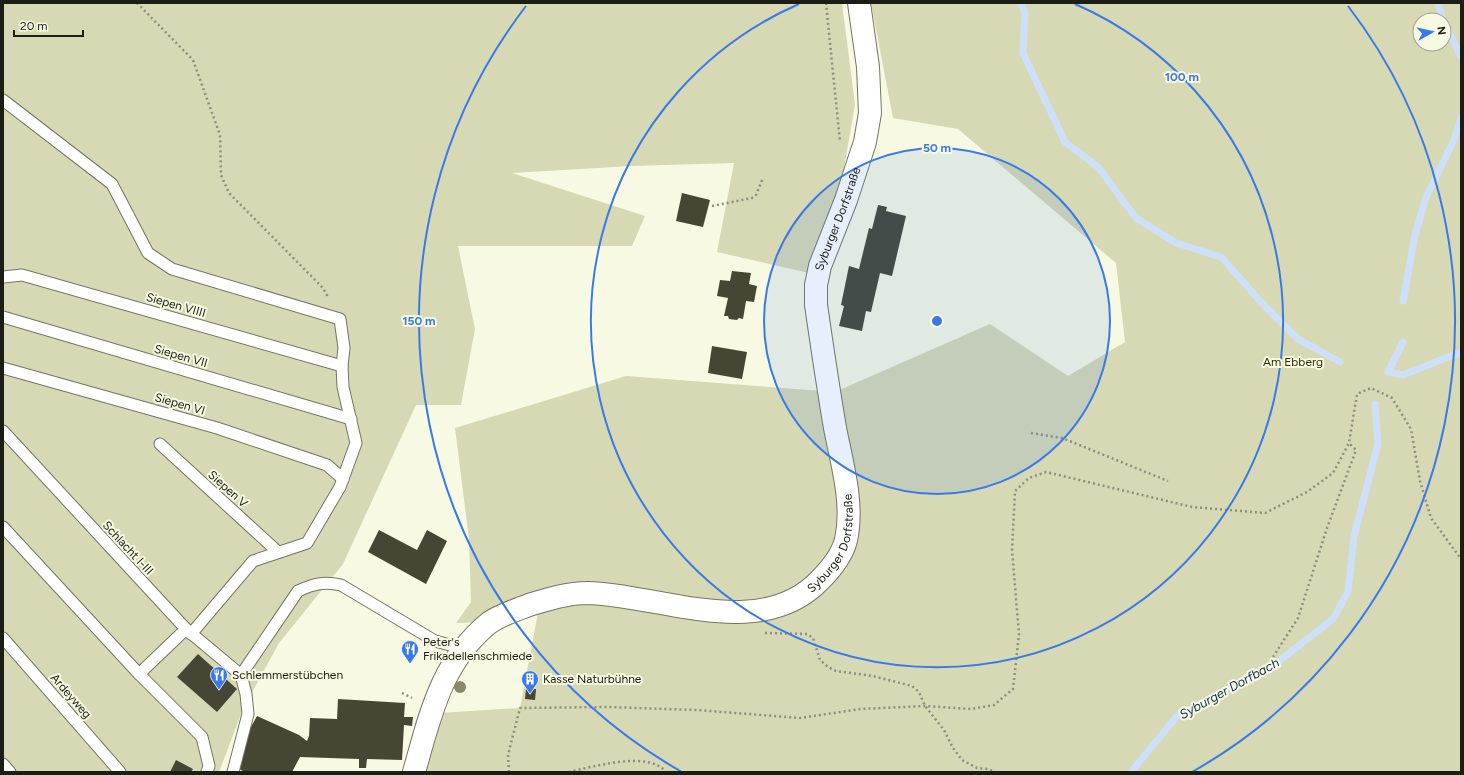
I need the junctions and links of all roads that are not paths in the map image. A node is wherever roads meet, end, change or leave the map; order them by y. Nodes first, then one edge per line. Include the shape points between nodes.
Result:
1 (859, 3) edge
2 (3, 100) edge
3 (3, 277) edge
4 (3, 317) edge
5 (342, 366) junction
6 (3, 368) edge
7 (351, 419) junction
8 (3, 432) edge
9 (160, 444) dead end
10 (343, 479) junction
11 (3, 527) edge
12 (278, 552) junction
13 (188, 632) junction
14 (3, 638) edge
15 (467, 645) junction
16 (139, 674) junction
17 (241, 675) junction
18 (3, 764) edge
19 (10, 772) edge
20 (120, 772) edge
21 (207, 772) edge
22 (233, 772) edge
23 (414, 772) edge

1 - 15 street, Syburger Dorfstraße via 868,67 870,113 865,142 820,266 816,284 816,305 848,502 845,542 838,559 814,587 799,598 780,606 728,613 618,595 564,595 516,610 490,622
2 - 5 lane via 112,184 148,253 172,269 340,319 344,348
3 - 5 lane, Siepen VIIII via 22,275
4 - 7 lane, Siepen VII
5 - 7 lane via 343,387
6 - 10 lane, Siepen VI via 224,430 328,464
7 - 10 lane via 356,443
8 - 13 lane, Schlacht I-III
9 - 12 lane, Siepen V
10 - 12 lane via 307,543
11 - 16 lane
12 - 13 lane via 253,561
13 - 16 lane
13 - 17 lane, Schlacht I-III
14 - 20 lane, Ardeyweg
15 - 17 lane via 450,645 435,641 341,585 328,582 312,584 298,591
15 - 23 street, Syburger Dorfstraße via 449,669 440,689
16 - 21 lane via 202,737 209,766
17 - 22 lane via 248,714
18 - 19 lane

